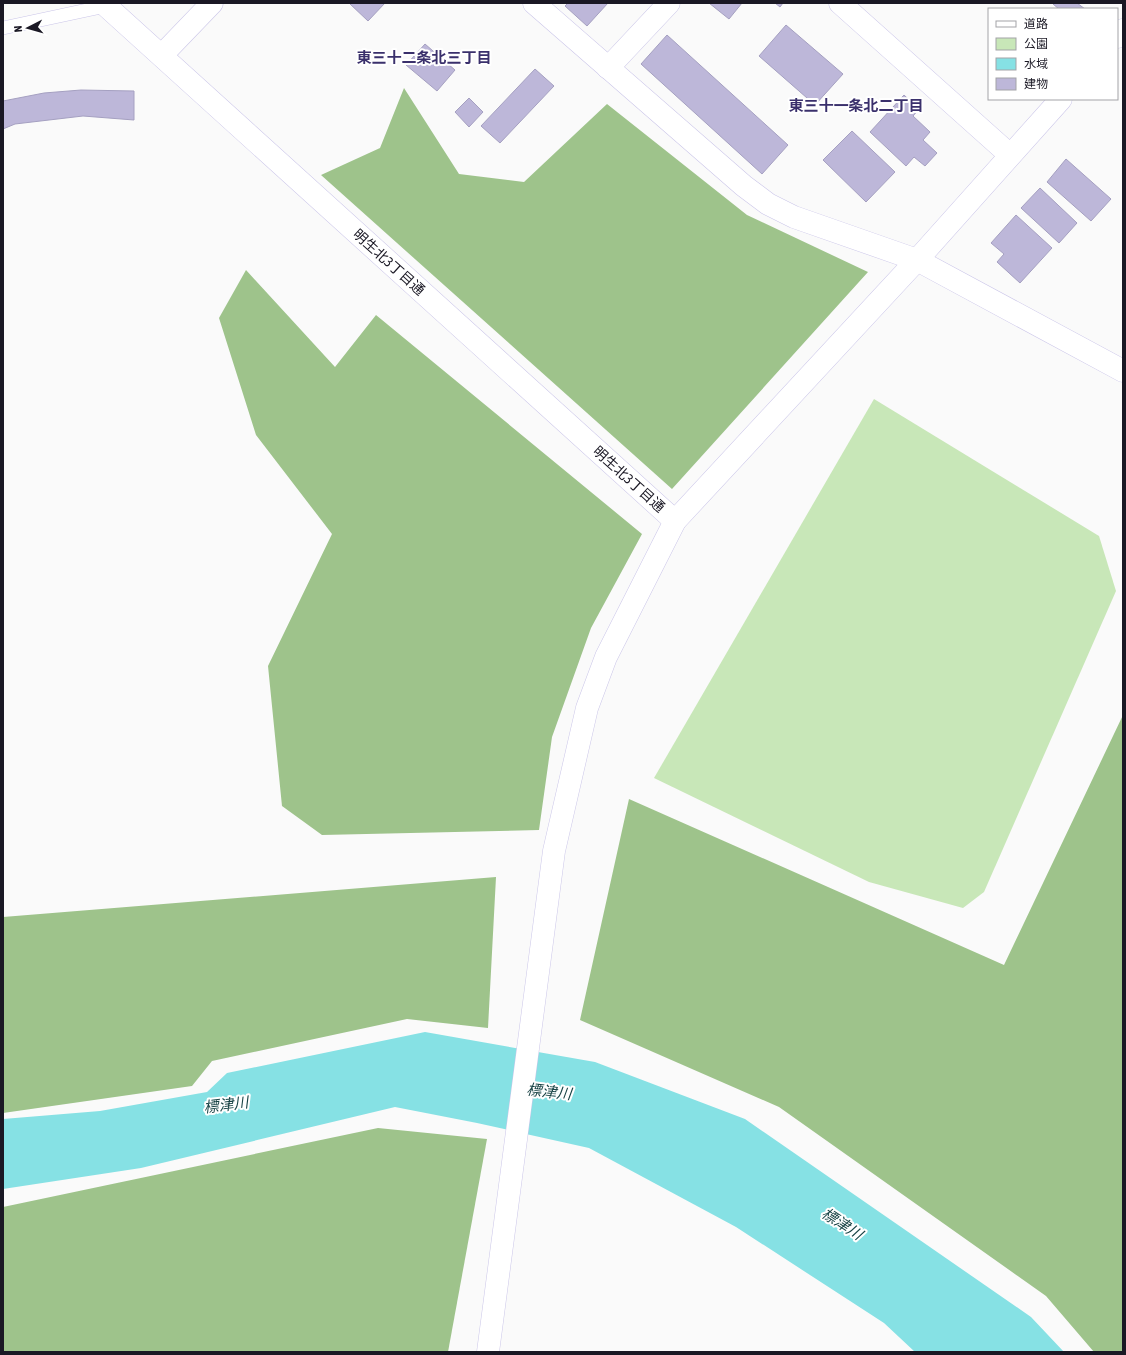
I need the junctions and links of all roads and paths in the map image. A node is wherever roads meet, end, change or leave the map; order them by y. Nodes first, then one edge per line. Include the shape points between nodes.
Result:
1 (212, 3) edge
2 (534, 3) edge
3 (669, 3) edge
4 (840, 3) edge
5 (104, 4) edge
6 (3, 28) edge
7 (162, 55) junction
8 (608, 68) junction
9 (1060, 100) edge
10 (1010, 155) junction
11 (917, 260) junction
12 (1123, 371) edge
13 (675, 521) junction
14 (488, 1352) edge

1 - 7 street
2 - 8 street
3 - 8 street
4 - 10 street
5 - 6 lane
5 - 7 street, 明生北3丁目通
7 - 13 street, 明生北3丁目通
8 - 11 street via 768,204 794,216
9 - 10 street
10 - 11 street
11 - 12 street
11 - 13 street
13 - 14 street via 606,657 587,708 554,851

